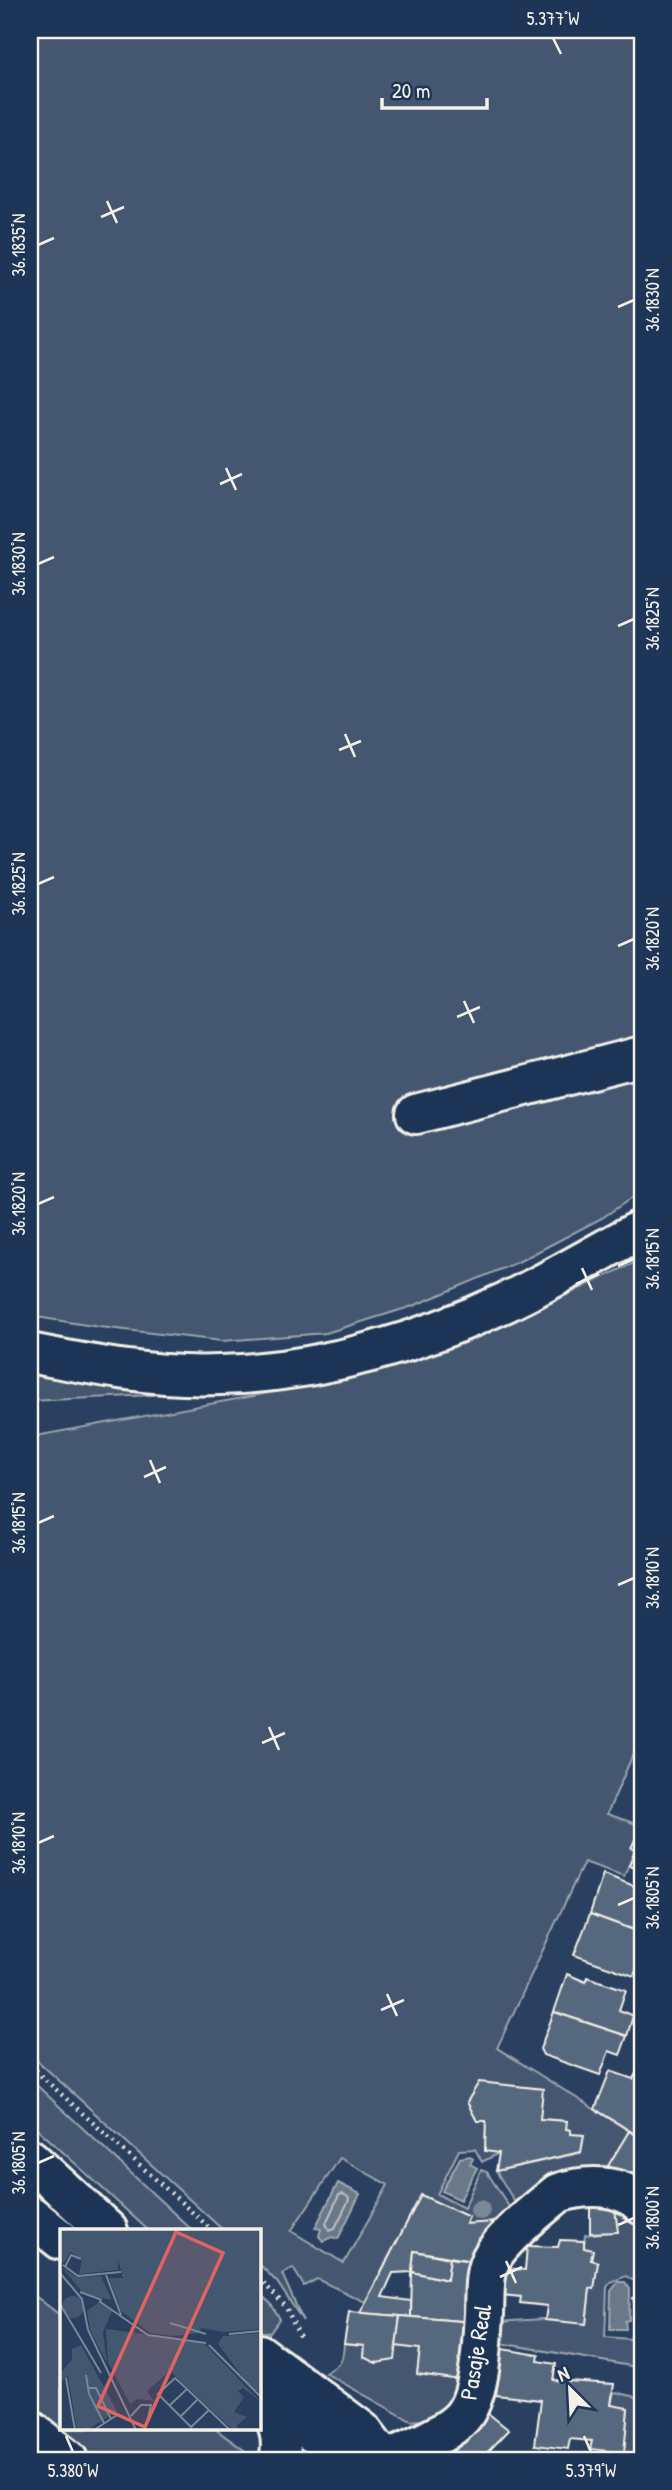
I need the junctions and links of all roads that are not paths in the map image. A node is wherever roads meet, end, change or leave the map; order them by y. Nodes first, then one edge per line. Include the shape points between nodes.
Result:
1 (642, 1056) edge
2 (416, 1114) dead end
3 (642, 1229) edge
4 (30, 1353) edge
5 (30, 2159) edge
6 (642, 2206) edge
7 (30, 2215) edge
8 (106, 2229) edge
9 (60, 2239) edge
10 (261, 2356) edge
11 (262, 2396) edge
12 (30, 2430) edge
13 (347, 2458) edge
14 (68, 2460) edge
15 (279, 2460) edge
16 (386, 2460) edge

1 - 2 main road
3 - 4 main road via 496,1306 439,1330 317,1366 217,1376 172,1374
5 - 8 main road
6 - 16 main road, Pasaje Real via 624,2192 611,2189 568,2190 558,2193 498,2247 487,2267 469,2408 449,2428
7 - 9 main road
10 - 16 main road via 362,2431
11 - 13 main road
11 - 15 main road via 280,2432
12 - 14 main road

